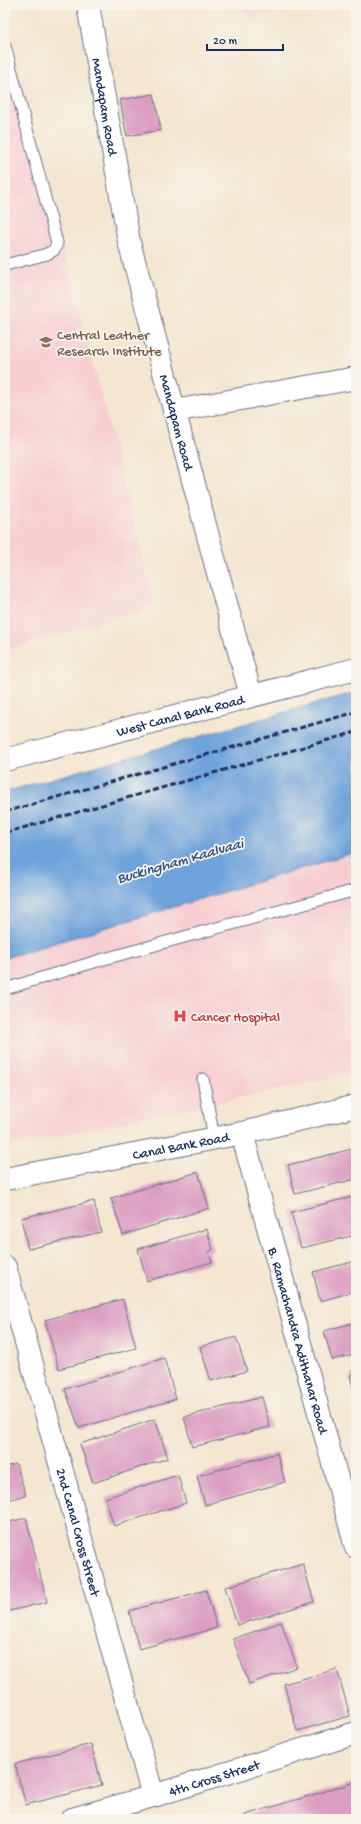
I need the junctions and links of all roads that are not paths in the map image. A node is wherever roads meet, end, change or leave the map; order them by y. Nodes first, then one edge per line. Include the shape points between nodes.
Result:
1 (88, 5) edge
2 (5, 46) edge
3 (5, 265) edge
4 (356, 378) edge
5 (174, 411) junction
6 (356, 668) edge
7 (250, 696) junction
8 (5, 760) edge
9 (356, 890) edge
10 (5, 989) edge
11 (203, 1079) dead end
12 (356, 1106) edge
13 (242, 1133) junction
14 (214, 1138) junction
15 (5, 1180) edge
16 (5, 1267) edge
17 (356, 1547) edge
18 (356, 1733) edge
19 (153, 1796) junction
20 (72, 1819) edge

1 - 5 street, Mandapam Road via 129,242
2 - 3 lane via 57,243 54,250 47,254
4 - 5 street
5 - 7 street, Mandapam Road
6 - 7 street, West Canal Bank Road
7 - 8 street, West Canal Bank Road
9 - 10 lane via 112,956
11 - 14 lane
12 - 13 street, Canal Bank Road
13 - 14 street, Canal Bank Road
13 - 17 street, B. Ramachandra Adithanar Road
14 - 15 street, Canal Bank Road
16 - 19 street, 2nd Canal Cross Street
18 - 19 street, 4th Cross Street
19 - 20 street, 4th Cross Street

